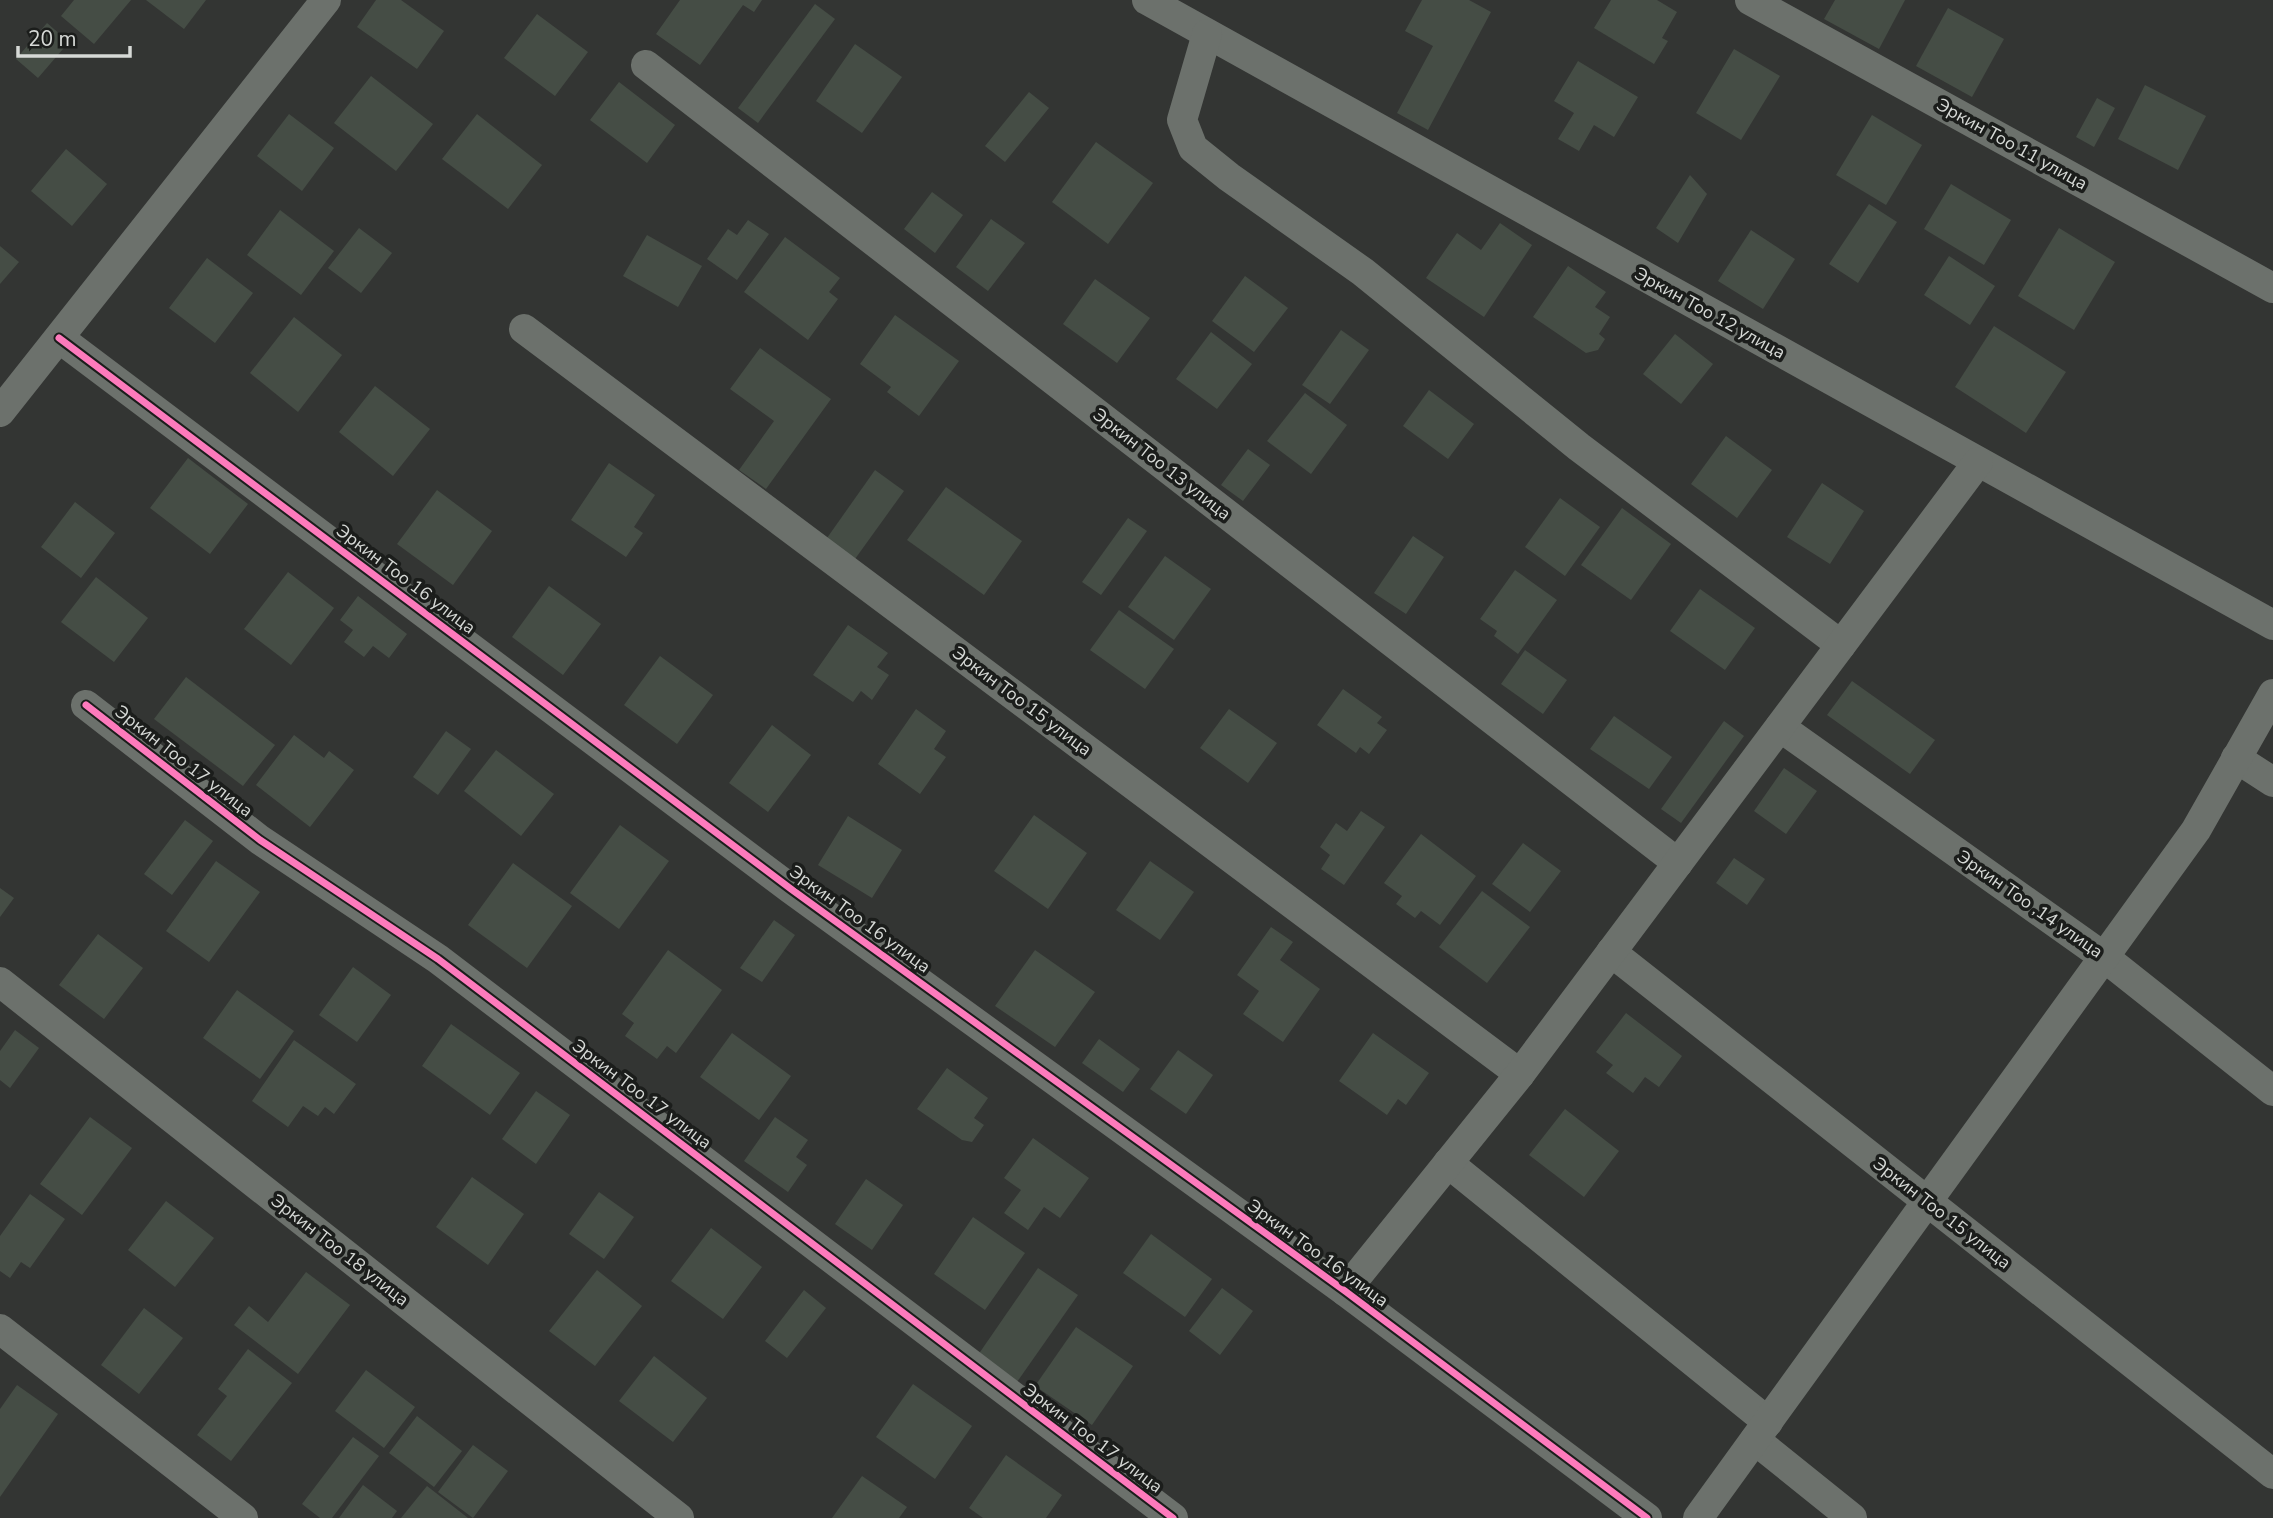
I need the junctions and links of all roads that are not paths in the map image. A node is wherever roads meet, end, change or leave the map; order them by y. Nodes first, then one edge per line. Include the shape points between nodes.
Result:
1 (326, 0) edge
2 (1147, 0) edge
3 (1750, 0) edge
4 (1207, 33) junction
5 (646, 65) dead end
6 (2273, 288) edge
7 (524, 329) dead end
8 (59, 338) junction
9 (5, 404) edge
10 (1979, 462) junction
11 (2273, 625) edge
12 (1841, 645) junction
13 (2273, 694) edge
14 (86, 705) dead end
15 (1780, 727) junction
16 (2236, 758) junction
17 (2273, 782) edge
18 (1678, 863) junction
19 (1611, 953) junction
20 (2104, 957) junction
21 (0, 982) edge
22 (1520, 1074) junction
23 (2273, 1091) edge
24 (1448, 1163) junction
25 (1927, 1201) junction
26 (1345, 1291) junction
27 (0, 1329) edge
28 (1761, 1431) junction
29 (2273, 1474) edge
30 (243, 1518) edge
31 (679, 1518) edge
32 (1173, 1518) edge
33 (1647, 1518) edge
34 (1698, 1518) edge
35 (1852, 1518) edge

1 - 8 street
2 - 4 street, Эркин Тоо 12 улица
3 - 6 street, Эркин Тоо 11 улица
4 - 10 street, Эркин Тоо 12 улица
4 - 12 street via 1182,120 1193,148 1363,272 1579,447
5 - 18 street, Эркин Тоо 13 улица
7 - 22 street, Эркин Тоо 15 улица
8 - 9 street
8 - 26 street, Эркин Тоо 16 улица via 791,889
10 - 11 street, Эркин Тоо 12 улица
10 - 12 street
12 - 15 street
13 - 16 street
14 - 32 street, Эркин Тоо 17 улица via 260,840 438,959
15 - 18 street
15 - 20 street, Эркин Тоо ,14 улица
16 - 17 street
16 - 20 street via 2196,830
18 - 19 street
19 - 22 street
19 - 25 street, Эркин Тоо 15 улица
20 - 23 street, Эркин Тоо ,14 улица
20 - 25 street
21 - 31 street, Эркин Тоо 18 улица
22 - 24 street
24 - 26 street
24 - 28 street
25 - 28 street
25 - 29 street, Эркин Тоо 15 улица
26 - 33 street, Эркин Тоо 16 улица
27 - 30 street
28 - 34 street
28 - 35 street

